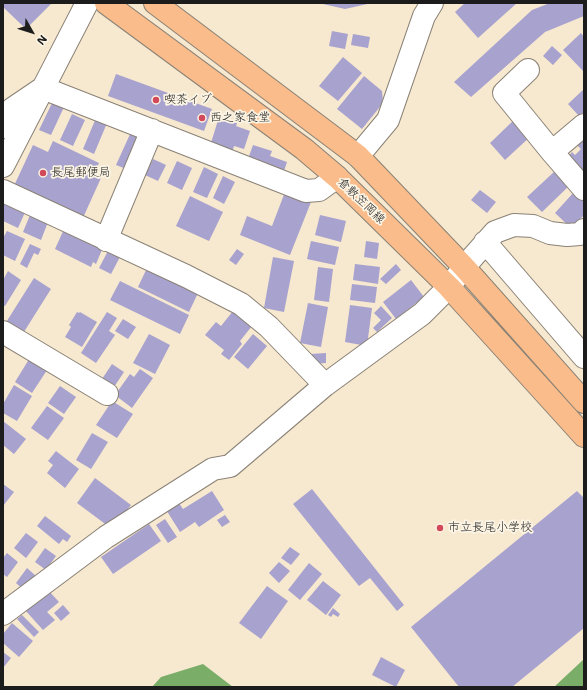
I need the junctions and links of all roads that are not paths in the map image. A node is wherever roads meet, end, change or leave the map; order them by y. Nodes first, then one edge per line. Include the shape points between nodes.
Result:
1 (87, 3) edge
2 (106, 3) edge
3 (155, 3) edge
4 (432, 3) edge
5 (528, 70) dead end
6 (43, 88) junction
7 (584, 125) edge
8 (3, 127) edge
9 (152, 130) junction
10 (552, 152) junction
11 (358, 156) junction
12 (3, 166) edge
13 (337, 177) junction
14 (584, 189) edge
15 (3, 191) edge
16 (584, 230) edge
17 (106, 240) junction
18 (485, 242) junction
19 (464, 267) junction
20 (448, 288) junction
21 (3, 332) edge
22 (584, 357) edge
23 (325, 385) junction
24 (107, 394) dead end
25 (584, 402) edge
26 (584, 436) edge
27 (3, 614) edge

1 - 6 street
2 - 13 main road, 倉敷笠岡線 via 304,148
3 - 11 main road
4 - 11 street via 424,16 388,120
5 - 10 street via 504,93
6 - 8 street via 12,109
6 - 9 street
6 - 12 street
7 - 10 street
9 - 13 street via 306,191 319,190
9 - 17 street
10 - 14 street
11 - 19 main road
13 - 20 main road, 倉敷笠岡線
15 - 17 street
16 - 18 street via 580,234 567,235 550,233 533,226 514,225 495,232
17 - 23 street via 241,304 269,327
18 - 19 street
18 - 22 street
19 - 20 street
19 - 25 main road
20 - 23 street via 422,314
20 - 26 main road, 倉敷笠岡線
21 - 24 street
23 - 27 street via 230,466 213,469 106,537

